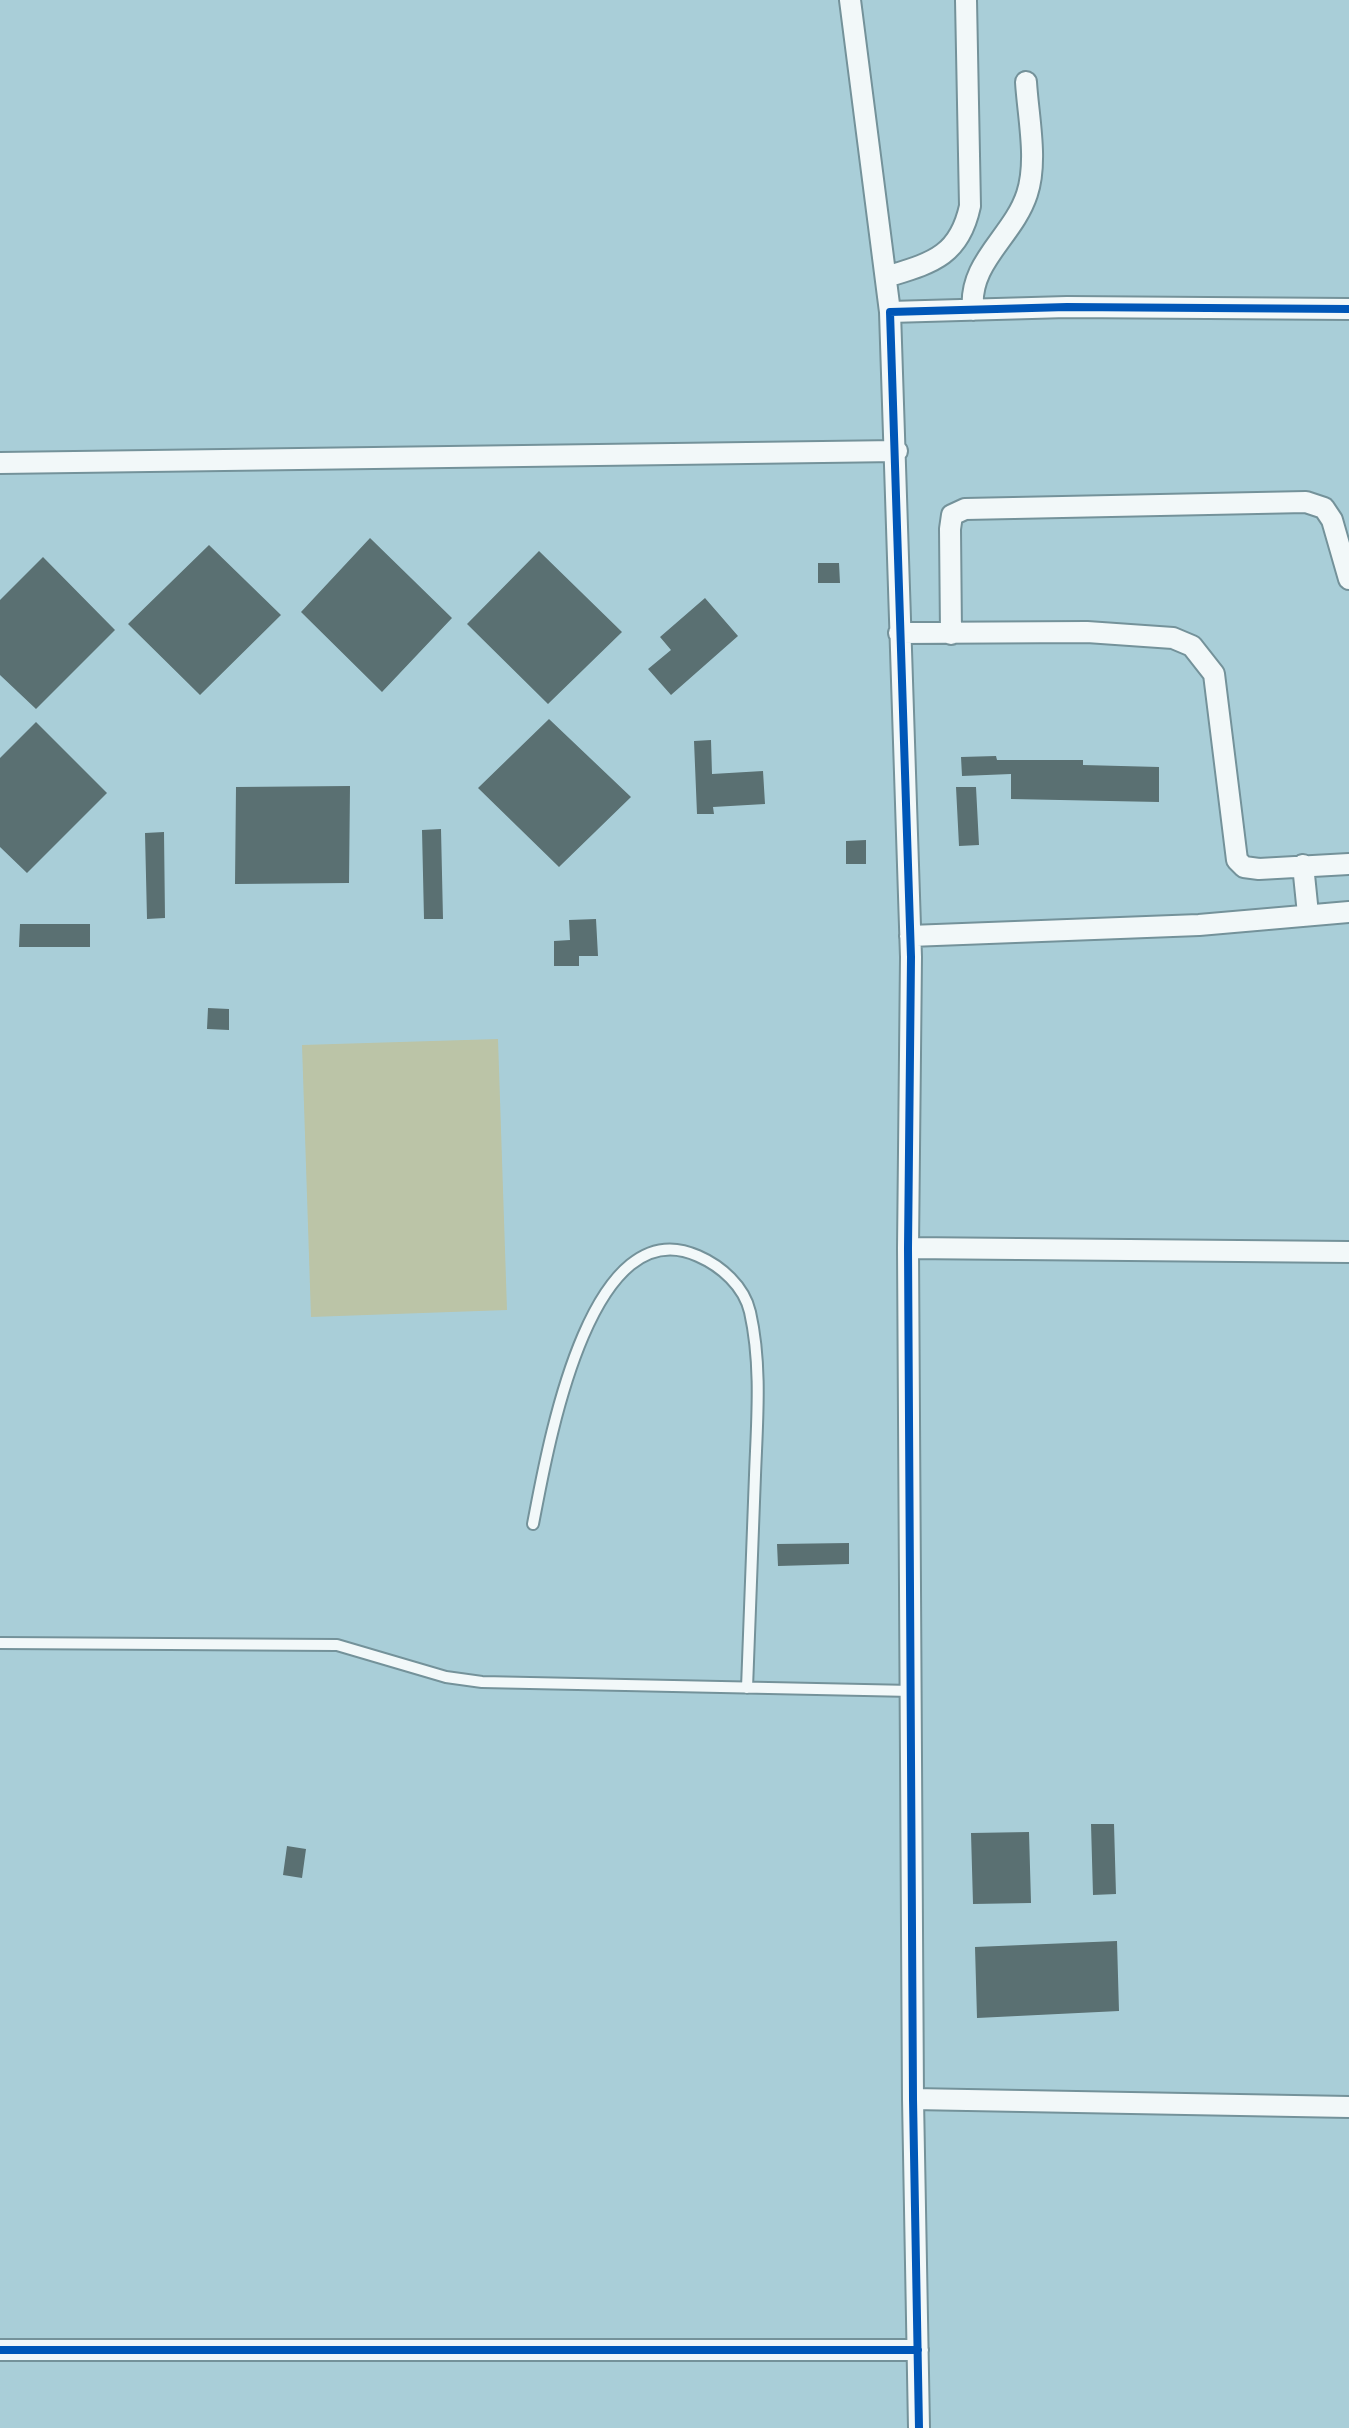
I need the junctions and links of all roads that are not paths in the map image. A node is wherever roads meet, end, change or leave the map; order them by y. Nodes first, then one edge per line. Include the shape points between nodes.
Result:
1 (850, 0) edge
2 (966, 0) edge
3 (1026, 82) dead end
4 (886, 277) junction
5 (1349, 309) edge
6 (973, 310) junction
7 (890, 312) junction
8 (897, 451) junction
9 (0, 463) edge
10 (1349, 579) edge
11 (899, 633) junction
12 (951, 634) junction
13 (1349, 864) edge
14 (1303, 865) junction
15 (1349, 912) edge
16 (1308, 914) junction
17 (910, 936) junction
18 (908, 1248) junction
19 (1349, 1252) edge
20 (533, 1524) dead end
21 (0, 1643) edge
22 (747, 1688) junction
23 (912, 1691) junction
24 (1349, 2088) edge
25 (913, 2099) junction
26 (1349, 2107) edge
27 (0, 2350) edge
28 (918, 2350) junction
29 (919, 2428) edge

1 - 4 street
2 - 4 street via 967,219 955,242 935,261
3 - 6 street via 1027,195 978,271
4 - 7 street
5 - 6 street
6 - 7 street
7 - 8 street
8 - 9 street
8 - 11 street
10 - 12 street via 1332,520 1324,508 1306,502 965,509 952,515 950,529
11 - 12 street
11 - 17 street
12 - 14 street via 1087,632 1173,638 1192,646 1214,674 1237,860 1259,869
13 - 14 street
14 - 16 street
15 - 16 street
16 - 17 street via 1199,925
17 - 18 street
18 - 19 street
18 - 23 street
20 - 22 lane via 554,1417 604,1293 644,1256 668,1251 696,1255 725,1272 750,1309 759,1381
21 - 22 lane via 337,1645 446,1677 482,1682
22 - 23 lane
23 - 25 street
24 - 26 street
25 - 26 street
25 - 28 street
27 - 28 street
28 - 29 street

